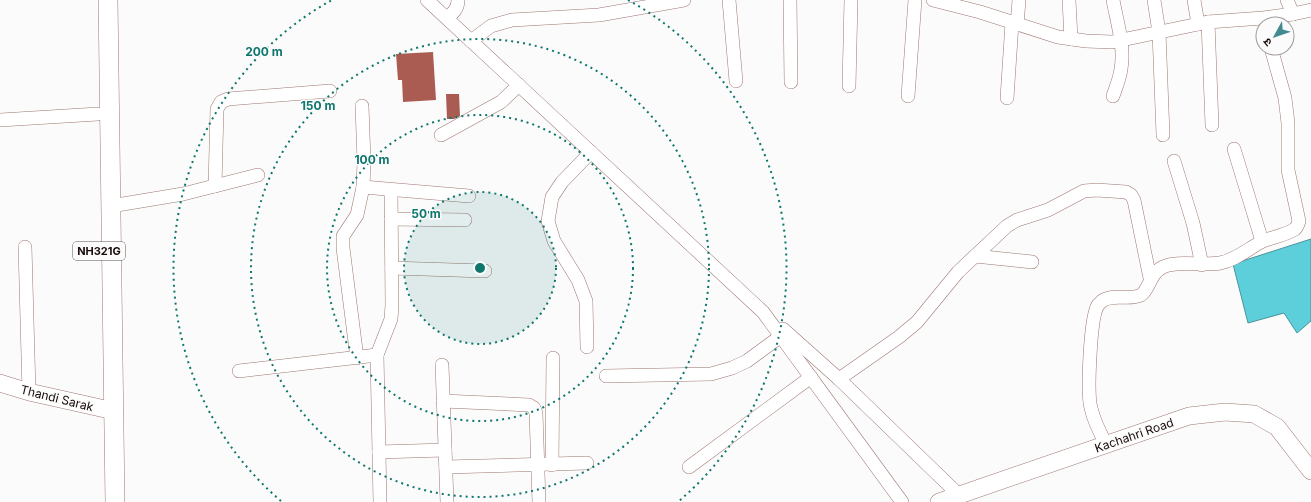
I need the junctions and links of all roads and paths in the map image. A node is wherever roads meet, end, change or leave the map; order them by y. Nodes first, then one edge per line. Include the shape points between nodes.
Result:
1 (96, 0) edge
2 (108, 0) edge
3 (427, 0) edge
4 (458, 0) edge
5 (682, 0) edge
6 (729, 0) edge
7 (790, 0) edge
8 (851, 0) edge
9 (915, 0) edge
10 (933, 0) edge
11 (1019, 0) edge
12 (1069, 0) edge
13 (1113, 0) edge
14 (1154, 0) edge
15 (1194, 0) edge
16 (1287, 0) edge
17 (980, 6) edge
18 (1311, 10) edge
19 (1293, 14) junction
20 (1285, 16) edge
21 (447, 18) junction
22 (1255, 21) edge
23 (1203, 23) junction
24 (1015, 24) junction
25 (1159, 32) junction
26 (1071, 39) junction
27 (1121, 40) junction
28 (471, 41) junction
29 (1273, 56) edge
30 (736, 81) dead end
31 (791, 82) dead end
32 (519, 85) junction
33 (849, 86) dead end
34 (330, 91) dead end
35 (908, 96) dead end
36 (1113, 96) dead end
37 (1007, 98) dead end
38 (362, 106) dead end
39 (98, 114) junction
40 (0, 120) edge
41 (1212, 125) dead end
42 (442, 135) dead end
43 (1163, 135) dead end
44 (1234, 149) dead end
45 (592, 152) junction
46 (1174, 161) dead end
47 (258, 175) dead end
48 (215, 186) junction
49 (363, 187) junction
50 (391, 190) junction
51 (468, 196) dead end
52 (111, 206) junction
53 (391, 219) junction
54 (465, 220) dead end
55 (1262, 241) junction
56 (25, 247) dead end
57 (975, 256) junction
58 (1032, 262) dead end
59 (1202, 265) junction
60 (392, 268) junction
61 (484, 271) dead end
62 (1150, 278) junction
63 (763, 312) junction
64 (781, 336) junction
65 (587, 347) dead end
66 (377, 355) junction
67 (357, 358) junction
68 (553, 358) dead end
69 (442, 365) dead end
70 (239, 371) dead end
71 (606, 376) dead end
72 (811, 377) junction
73 (839, 380) junction
74 (0, 383) edge
75 (29, 392) junction
76 (443, 401) junction
77 (107, 410) junction
78 (1106, 444) junction
79 (445, 450) junction
80 (379, 452) junction
81 (587, 463) dead end
82 (552, 465) junction
83 (537, 466) junction
84 (446, 467) junction
85 (689, 467) dead end
86 (1311, 471) edge
87 (959, 495) junction
88 (102, 502) edge
89 (115, 502) edge
90 (380, 502) edge
91 (447, 502) edge
92 (539, 502) edge
93 (902, 502) edge
94 (939, 502) edge

1 - 39 highway, NH321G
2 - 52 highway
3 - 21 street
4 - 21 street via 455,11
5 - 28 street via 599,15 512,20 491,26
6 - 30 street
7 - 31 street
8 - 33 street
9 - 35 street
10 - 17 street
11 - 24 street
12 - 26 street
13 - 27 street
14 - 25 street
15 - 23 street
16 - 19 street
17 - 24 street
18 - 19 street
19 - 20 street
21 - 28 street
22 - 23 street
23 - 25 street
23 - 41 street
24 - 26 street
24 - 37 street
25 - 27 street
25 - 43 street
26 - 27 street via 1112,42
27 - 36 street via 1122,69
28 - 32 street
29 - 55 street via 1285,98 1288,170 1299,221 1295,228
32 - 42 street via 501,102
32 - 45 street
34 - 48 street via 228,99 221,102 217,110
38 - 49 street
39 - 40 street
39 - 77 highway, NH321G
44 - 55 street
45 - 63 street
45 - 65 street via 562,182 552,198 548,221 554,241 578,280 586,301
46 - 59 street via 1193,223
47 - 48 street
48 - 52 street
49 - 50 street
49 - 67 street via 357,215 343,236
50 - 51 street
50 - 53 street
52 - 77 highway
53 - 54 street
53 - 60 street
55 - 59 street via 1233,259
56 - 75 street
57 - 58 street
57 - 62 street via 1017,220 1048,210 1084,192 1126,192 1134,200
57 - 73 street via 958,272 917,322
59 - 62 street via 1163,266
60 - 61 street
60 - 66 street via 391,318
62 - 78 street via 1145,291 1140,295 1111,297 1103,300 1096,310 1090,363 1091,407
63 - 64 street
63 - 73 street
64 - 71 street via 747,361 711,374
64 - 72 street
66 - 67 street
66 - 80 street
67 - 70 street
68 - 82 street
69 - 76 street
72 - 85 street
72 - 93 street
73 - 87 street
74 - 75 main road, Thandi Sarak
75 - 77 main road, Thandi Sarak
76 - 79 street
76 - 83 street via 534,408
77 - 88 highway, NH321G
77 - 89 highway
78 - 86 main road, Kachahri Road via 1189,416 1225,412 1254,414 1277,427
78 - 87 main road, Kachahri Road
79 - 80 street
79 - 84 street
80 - 90 street
81 - 82 street
82 - 83 street
83 - 84 street
83 - 92 street
84 - 91 street
87 - 94 main road, Kachahri Road

